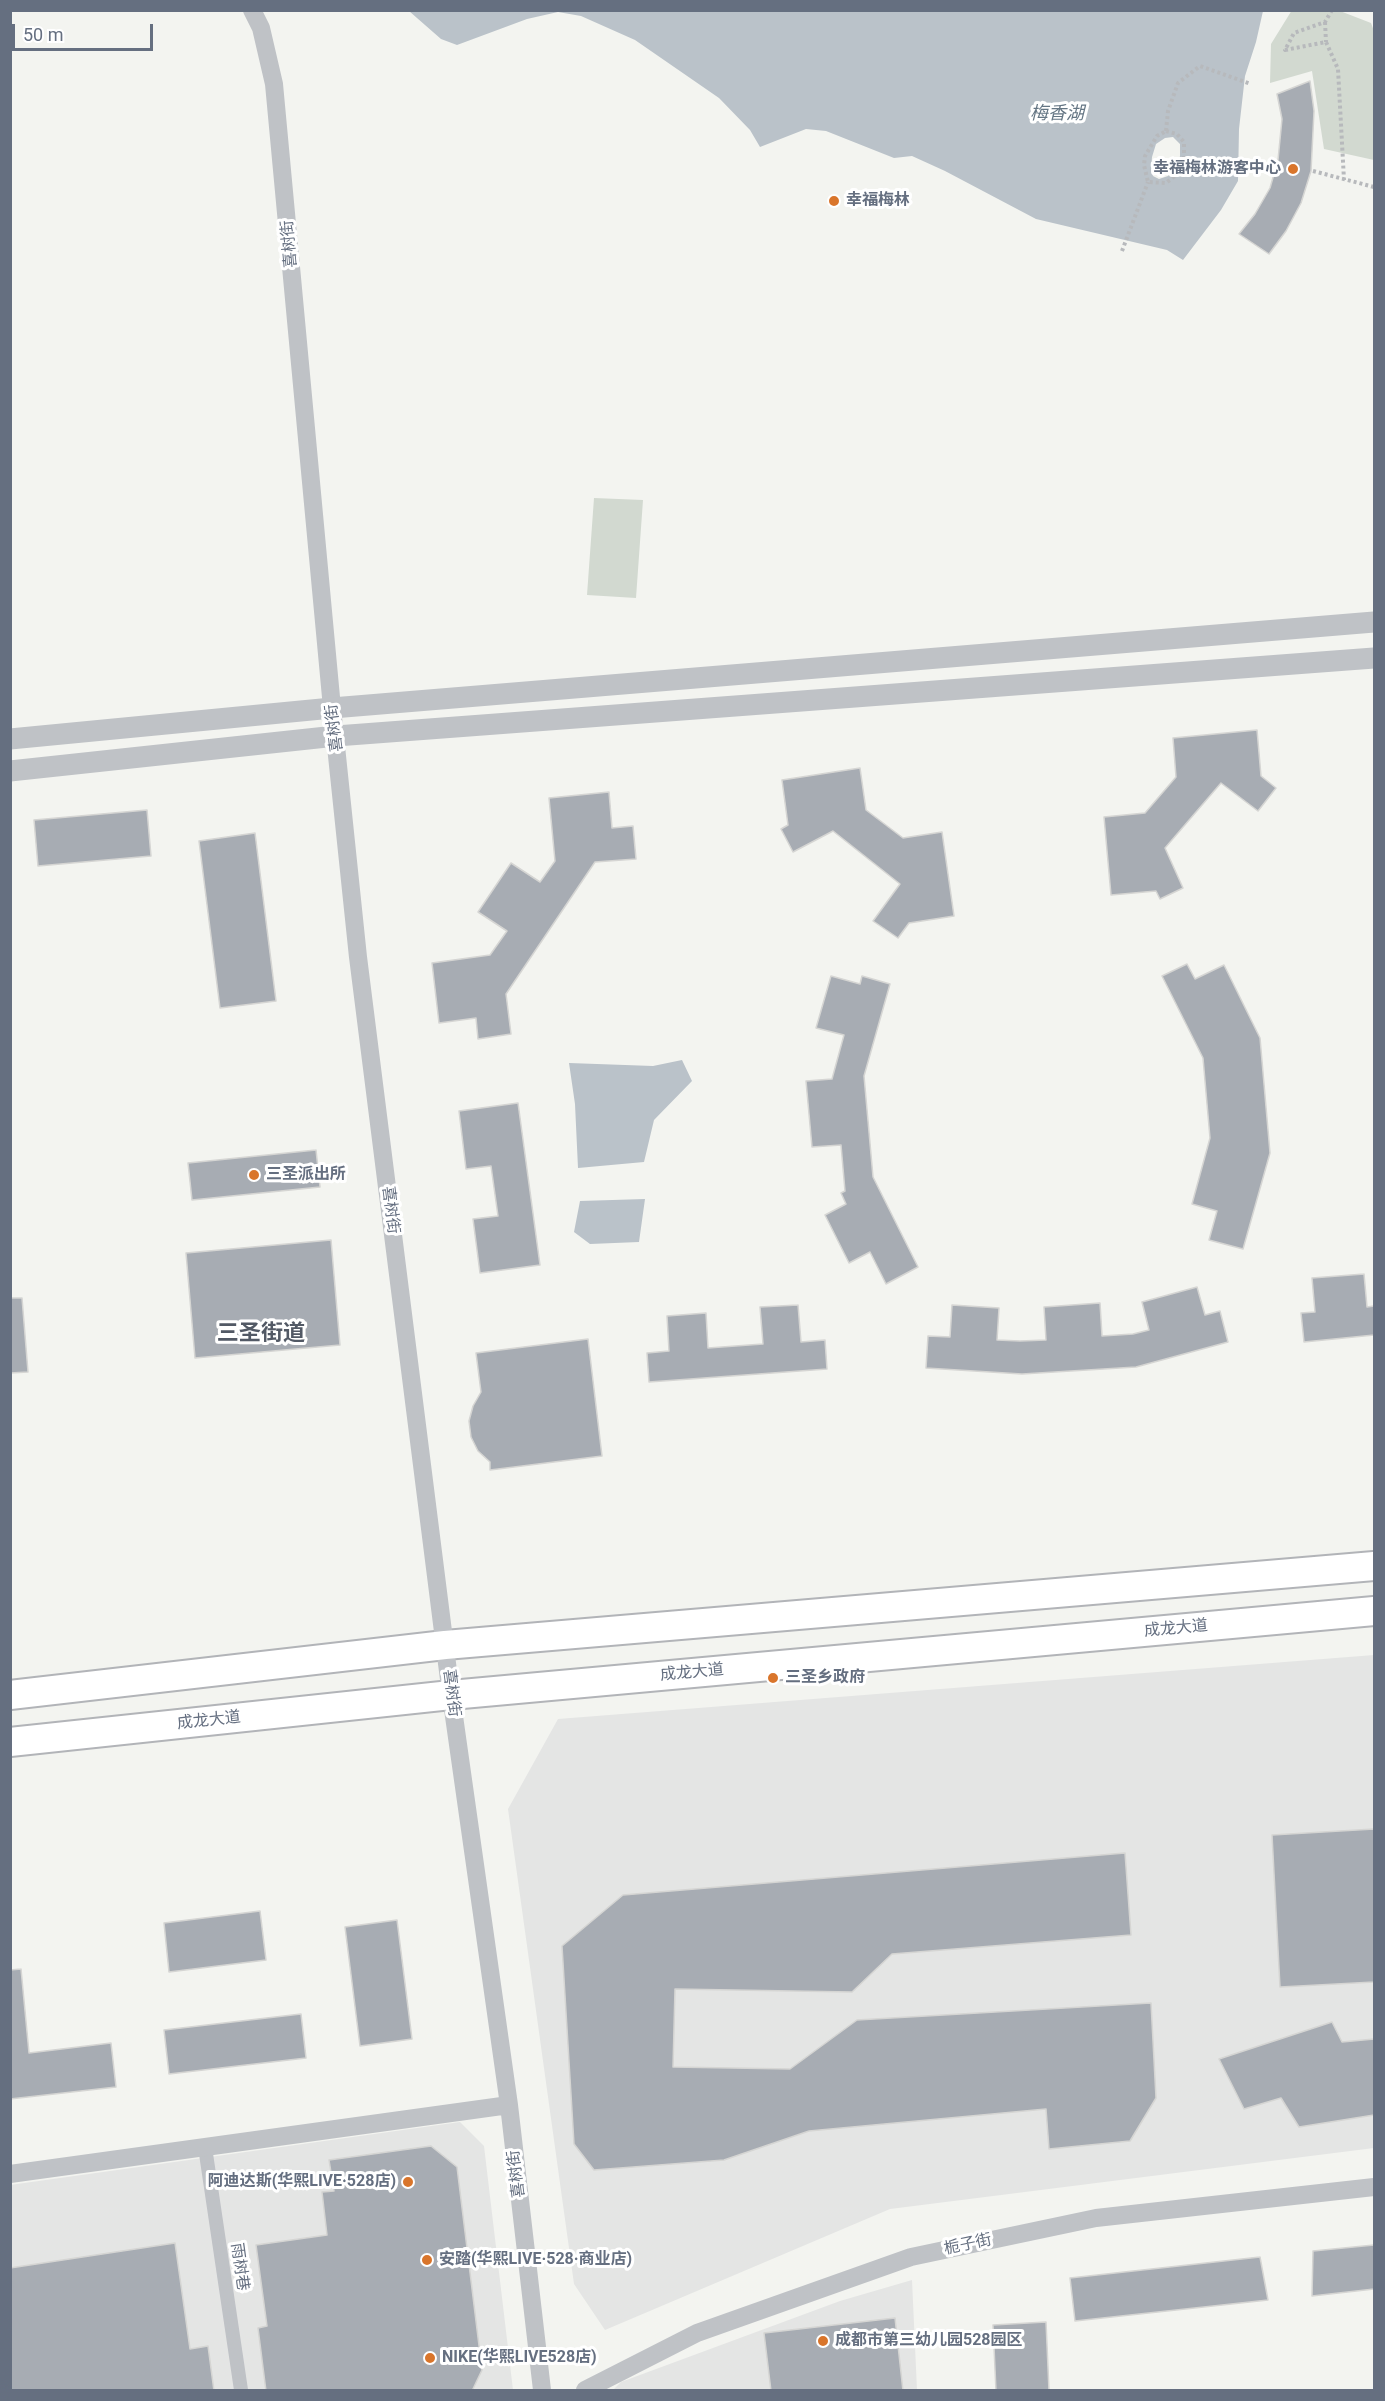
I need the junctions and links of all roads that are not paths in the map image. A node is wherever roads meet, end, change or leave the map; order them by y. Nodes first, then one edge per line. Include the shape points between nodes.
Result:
1 (252, 10) edge
2 (1374, 622) edge
3 (1374, 658) edge
4 (332, 708) junction
5 (336, 736) junction
6 (10, 739) edge
7 (10, 771) edge
8 (1374, 1566) edge
9 (1374, 1611) edge
10 (446, 1645) junction
11 (10, 1695) edge
12 (451, 1695) junction
13 (10, 1742) edge
14 (509, 2105) junction
15 (205, 2147) junction
16 (10, 2174) edge
17 (1374, 2187) edge
18 (241, 2391) edge
19 (542, 2391) edge
20 (585, 2391) edge

1 - 4 street, 喜树街 via 261,28 274,84 281,143
2 - 4 street
3 - 5 street
4 - 5 street, 喜树街
4 - 6 street
5 - 7 street
5 - 10 street, 喜树街 via 358,957
8 - 10 highway
9 - 12 highway, 成龙大道
10 - 11 highway
10 - 12 street, 喜树街
12 - 13 highway, 成龙大道
12 - 14 street, 喜树街
14 - 15 street
14 - 19 street, 喜树街
15 - 16 street
15 - 18 street, 雨树巷
17 - 20 street, 栀子街 via 1096,2218 910,2257 697,2333

